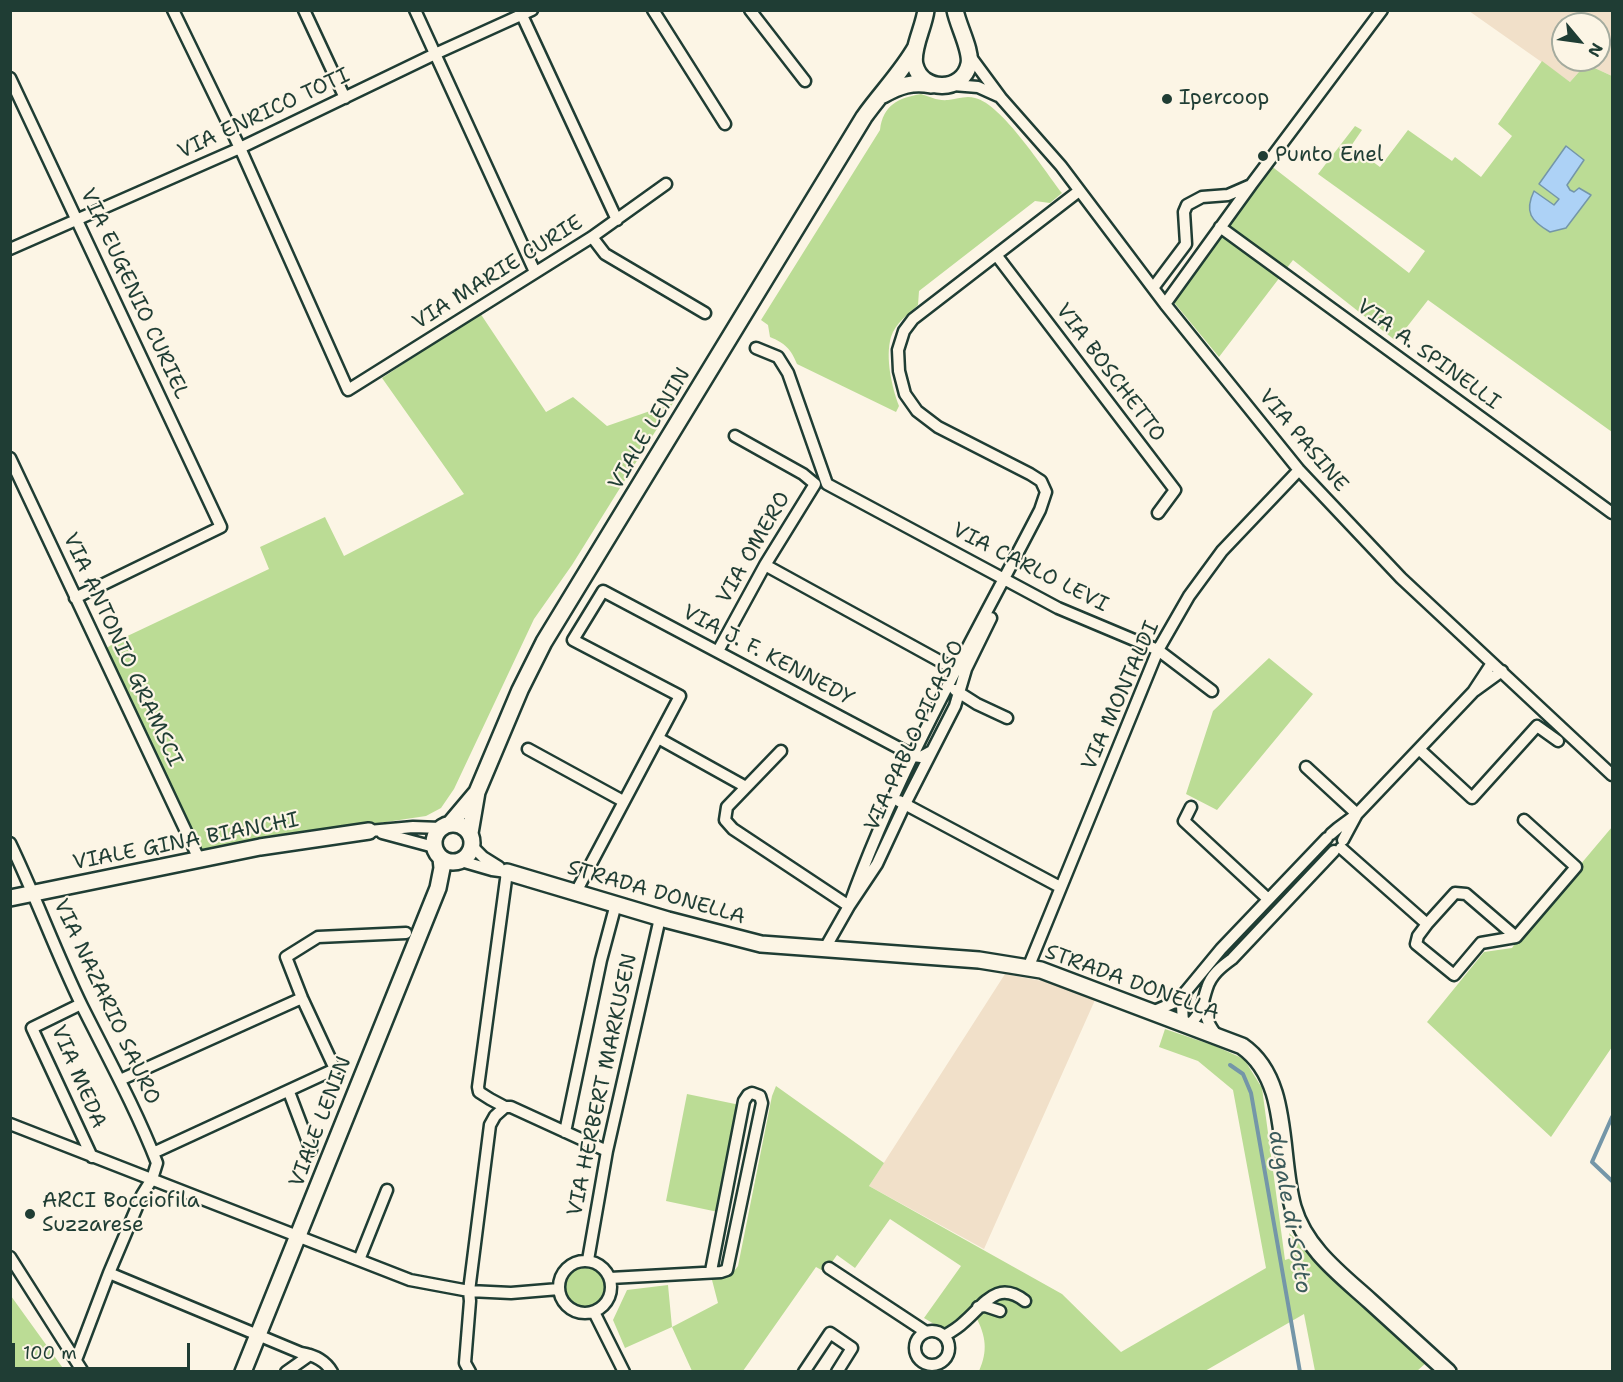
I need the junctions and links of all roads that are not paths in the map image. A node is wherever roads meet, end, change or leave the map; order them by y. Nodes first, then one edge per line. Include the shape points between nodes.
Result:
1 (172, 10) edge
2 (304, 10) edge
3 (415, 10) edge
4 (653, 10) edge
5 (750, 10) edge
6 (926, 10) edge
7 (955, 10) edge
8 (1382, 10) edge
9 (525, 12) edge
10 (916, 47) junction
11 (435, 54) junction
12 (970, 56) junction
13 (10, 78) edge
14 (805, 81) dead end
15 (933, 85) junction
16 (951, 85) junction
17 (345, 98) junction
18 (878, 98) junction
19 (1001, 98) junction
20 (725, 124) dead end
21 (240, 147) junction
22 (666, 184) dead end
23 (1251, 185) junction
24 (1079, 191) junction
25 (1224, 195) junction
26 (1227, 218) junction
27 (78, 219) junction
28 (617, 220) junction
29 (1220, 227) junction
30 (592, 237) junction
31 (10, 249) edge
32 (996, 256) junction
33 (1176, 259) junction
34 (535, 272) junction
35 (1187, 273) junction
36 (1153, 288) junction
37 (1165, 304) junction
38 (705, 313) dead end
39 (756, 348) dead end
40 (735, 436) dead end
41 (10, 458) edge
42 (1299, 470) junction
43 (815, 484) junction
44 (828, 484) junction
45 (1158, 513) dead end
46 (1612, 513) edge
47 (765, 565) junction
48 (1004, 579) junction
49 (75, 598) junction
50 (1158, 650) junction
51 (718, 651) junction
52 (1492, 663) junction
53 (956, 670) junction
54 (1502, 671) junction
55 (948, 686) junction
56 (1212, 691) dead end
57 (959, 692) junction
58 (1473, 692) junction
59 (1007, 718) dead end
60 (658, 738) junction
61 (1558, 741) dead end
62 (528, 749) dead end
63 (1419, 749) junction
64 (781, 750) dead end
65 (932, 751) junction
66 (914, 756) junction
67 (1306, 767) dead end
68 (1612, 775) edge
69 (746, 787) junction
70 (477, 792) junction
71 (893, 798) junction
72 (623, 801) junction
73 (910, 806) junction
74 (1191, 807) dead end
75 (1357, 814) junction
76 (1524, 820) dead end
77 (445, 826) junction
78 (369, 831) junction
79 (1329, 836) junction
80 (471, 839) junction
81 (10, 843) edge
82 (1339, 846) junction
83 (448, 857) junction
84 (199, 859) junction
85 (507, 872) junction
86 (1060, 887) junction
87 (576, 892) junction
88 (34, 893) junction
89 (10, 898) edge
90 (1268, 899) junction
91 (616, 904) junction
92 (849, 906) junction
93 (660, 918) junction
94 (1427, 924) junction
95 (406, 933) dead end
96 (1516, 937) junction
97 (824, 950) junction
98 (1028, 968) junction
99 (1186, 991) junction
100 (302, 998) junction
101 (81, 1004) junction
102 (1204, 1004) junction
103 (1152, 1012) junction
104 (1185, 1025) junction
105 (1218, 1038) junction
106 (120, 1080) junction
107 (289, 1092) junction
108 (482, 1095) junction
109 (505, 1107) junction
110 (10, 1124) edge
111 (491, 1124) junction
112 (565, 1132) junction
113 (311, 1150) dead end
114 (607, 1151) junction
115 (153, 1153) junction
116 (92, 1157) junction
117 (152, 1179) junction
118 (387, 1190) dead end
119 (299, 1236) junction
120 (10, 1257) edge
121 (359, 1260) junction
122 (588, 1260) junction
123 (829, 1268) dead end
124 (711, 1272) junction
125 (109, 1273) junction
126 (610, 1278) junction
127 (559, 1289) junction
128 (469, 1291) junction
129 (1025, 1301) dead end
130 (978, 1307) junction
131 (1000, 1311) dead end
132 (594, 1312) junction
133 (926, 1332) junction
134 (258, 1335) junction
135 (944, 1336) junction
136 (310, 1354) junction
137 (76, 1360) junction
138 (921, 1360) junction
139 (83, 1371) edge
140 (243, 1371) edge
141 (286, 1371) edge
142 (332, 1371) edge
143 (470, 1371) edge
144 (624, 1371) edge
145 (804, 1371) edge
146 (837, 1371) edge
147 (915, 1371) edge
148 (1448, 1371) edge

1 - 21 street
2 - 17 street
3 - 11 street
4 - 20 street
5 - 14 street
6 - 10 main road
7 - 12 main road
8 - 23 street
9 - 11 street, VIA ENRICO TOTI
9 - 28 street
10 - 15 main road via 915,66 925,81
10 - 18 main road, VIALE LENIN
11 - 17 street, VIA ENRICO TOTI
11 - 34 street
12 - 16 main road via 965,74
12 - 19 street, VIA PASINE
13 - 27 street, VIA EUGENIO CURIEL
15 - 16 main road
15 - 18 main road via 905,85
16 - 19 street via 978,87
17 - 21 street, VIA ENRICO TOTI
18 - 70 main road, VIALE LENIN via 544,642
19 - 24 street, VIA PASINE
21 - 27 street, VIA ENRICO TOTI
21 - 34 street, VIA MARIE CURIE via 348,390
22 - 28 street, VIA MARIE CURIE
23 - 25 street
23 - 26 street
24 - 32 street, VIA PABLO PICASSO
24 - 36 street, VIA PASINE
25 - 26 street via 1229,206
25 - 33 street via 1202,197 1187,205 1186,244
26 - 29 street
27 - 31 street, VIA ENRICO TOTI
27 - 49 street, VIA EUGENIO CURIEL via 221,527
28 - 30 street, VIA MARIE CURIE
29 - 35 street
29 - 46 street, VIA A. SPINELLI
30 - 34 street, VIA MARIE CURIE
30 - 38 street via 604,254
32 - 45 street, VIA BOSCHETTO via 1175,490
32 - 48 street, VIA PABLO PICASSO via 913,319 898,350 905,394 917,411 938,427 1041,481 1046,492 1040,510
33 - 35 street via 1176,271
33 - 36 street
35 - 37 street
36 - 37 street, VIA PASINE
37 - 42 street, VIA PASINE
39 - 44 street via 778,357 788,373
40 - 43 street, VIA OMERO
41 - 49 street, VIA ANTONIO GRAMSCI
42 - 50 street, VIA MONTALDI via 1222,551 1189,596
42 - 52 street, VIA PASINE via 1401,578
43 - 44 street, VIA CARLO LEVI
43 - 47 street, VIA OMERO
44 - 48 street, VIA CARLO LEVI
47 - 51 street, VIA OMERO
47 - 53 street
48 - 50 street, VIA CARLO LEVI via 1059,608
48 - 53 street, VIA PABLO PICASSO
48 - 57 street, VIA PABLO PICASSO via 1005,590 966,669
49 - 84 street, VIA ANTONIO GRAMSCI
50 - 56 street, VIA CARLO LEVI
50 - 86 street, VIA MONTALDI
51 - 60 street, VIA J. F. KENNEDY via 603,591 573,640 680,696
51 - 66 street, VIA J. F. KENNEDY
52 - 54 street, VIA PASINE
52 - 58 street
53 - 55 street, VIA PABLO PICASSO
54 - 58 street
54 - 68 street, VIA PASINE
55 - 57 street
55 - 66 street, VIA PABLO PICASSO
57 - 59 street
57 - 65 street, VIA PABLO PICASSO
58 - 63 street
60 - 69 street
60 - 72 street
61 - 63 street via 1537,726 1472,798
62 - 72 street
63 - 75 street
64 - 69 street
65 - 66 street
65 - 73 street, VIA PABLO PICASSO
66 - 71 street, VIA PABLO PICASSO
66 - 73 street via 919,763 904,796
67 - 75 street
69 - 92 street via 727,807 728,825
70 - 77 main road, VIALE LENIN
70 - 80 main road, VIALE LENIN
71 - 73 street
71 - 92 street, VIA PABLO PICASSO
72 - 87 street
73 - 86 street
73 - 92 street, VIA PABLO PICASSO
74 - 90 street via 1184,821
75 - 79 street
75 - 82 street
76 - 96 street via 1576,867
77 - 78 street
77 - 80 main road via 461,825
77 - 83 main road, VIALE LENIN via 435,837
78 - 83 street via 404,837
78 - 84 main road, VIALE GINA BIANCHI
79 - 82 street via 1327,847
79 - 90 street
80 - 83 main road, VIALE LENIN via 470,852
80 - 85 street via 489,861
81 - 88 street, VIA NAZARIO SAURO
82 - 94 street
82 - 102 street via 1214,974
83 - 85 street
83 - 119 main road, VIALE LENIN
84 - 88 main road, VIALE GINA BIANCHI
85 - 87 main road, STRADA DONELLA
85 - 108 street via 478,1087
86 - 98 street, VIA MONTALDI
87 - 91 main road, STRADA DONELLA
88 - 89 main road, VIALE GINA BIANCHI
88 - 101 street, VIA NAZARIO SAURO
90 - 99 street
91 - 93 main road, STRADA DONELLA
91 - 112 street
92 - 97 street, VIA PABLO PICASSO
93 - 97 main road, STRADA DONELLA via 761,944
93 - 114 street, VIA HERBERT MARKUSEN
94 - 96 street via 1455,893 1466,894
94 - 96 street via 1416,944 1454,975 1481,943
95 - 100 street via 318,937 286,957
97 - 98 main road, STRADA DONELLA
98 - 103 main road, STRADA DONELLA
99 - 103 street via 1173,1003
99 - 104 street via 1182,1005
100 - 106 street
100 - 107 street via 335,1069
101 - 106 street, VIA NAZARIO SAURO
101 - 116 street, VIA MEDA via 32,1028
102 - 104 street via 1196,1019
102 - 105 street via 1204,1013
103 - 104 main road, STRADA DONELLA
104 - 105 main road, STRADA DONELLA
105 - 148 main road, STRADA DONELLA via 1245,1049 1262,1065 1270,1080 1290,1198 1309,1240 1333,1267
106 - 115 street, VIA NAZARIO SAURO
107 - 113 street
107 - 115 street
108 - 109 street
108 - 111 street
109 - 111 street
109 - 112 street
110 - 116 street
111 - 128 street
112 - 114 street
114 - 122 street, VIA HERBERT MARKUSEN
115 - 117 street, VIA NAZARIO SAURO via 157,1162
116 - 117 street
117 - 119 street
117 - 125 street
118 - 121 street
119 - 121 street
119 - 134 main road, VIALE LENIN
120 - 137 street
121 - 128 street via 410,1280
122 - 126 street via 601,1266
122 - 127 street via 567,1268
123 - 133 street
124 - 124 street via 724,1271 729,1266 762,1103 757,1094 748,1095 744,1101
124 - 126 street
125 - 134 street
125 - 137 street
126 - 132 street via 611,1293
127 - 128 street
127 - 132 street via 571,1309
128 - 143 street via 465,1363
129 - 130 street via 1016,1294 1000,1292
130 - 131 street
130 - 135 street
132 - 144 street
133 - 135 street via 936,1331
133 - 138 street via 915,1347
134 - 136 street
134 - 140 main road, VIALE LENIN
135 - 138 street via 949,1345 944,1359 936,1364
136 - 141 street
136 - 142 street
137 - 139 street
138 - 147 street
145 - 146 street via 830,1333 852,1348

